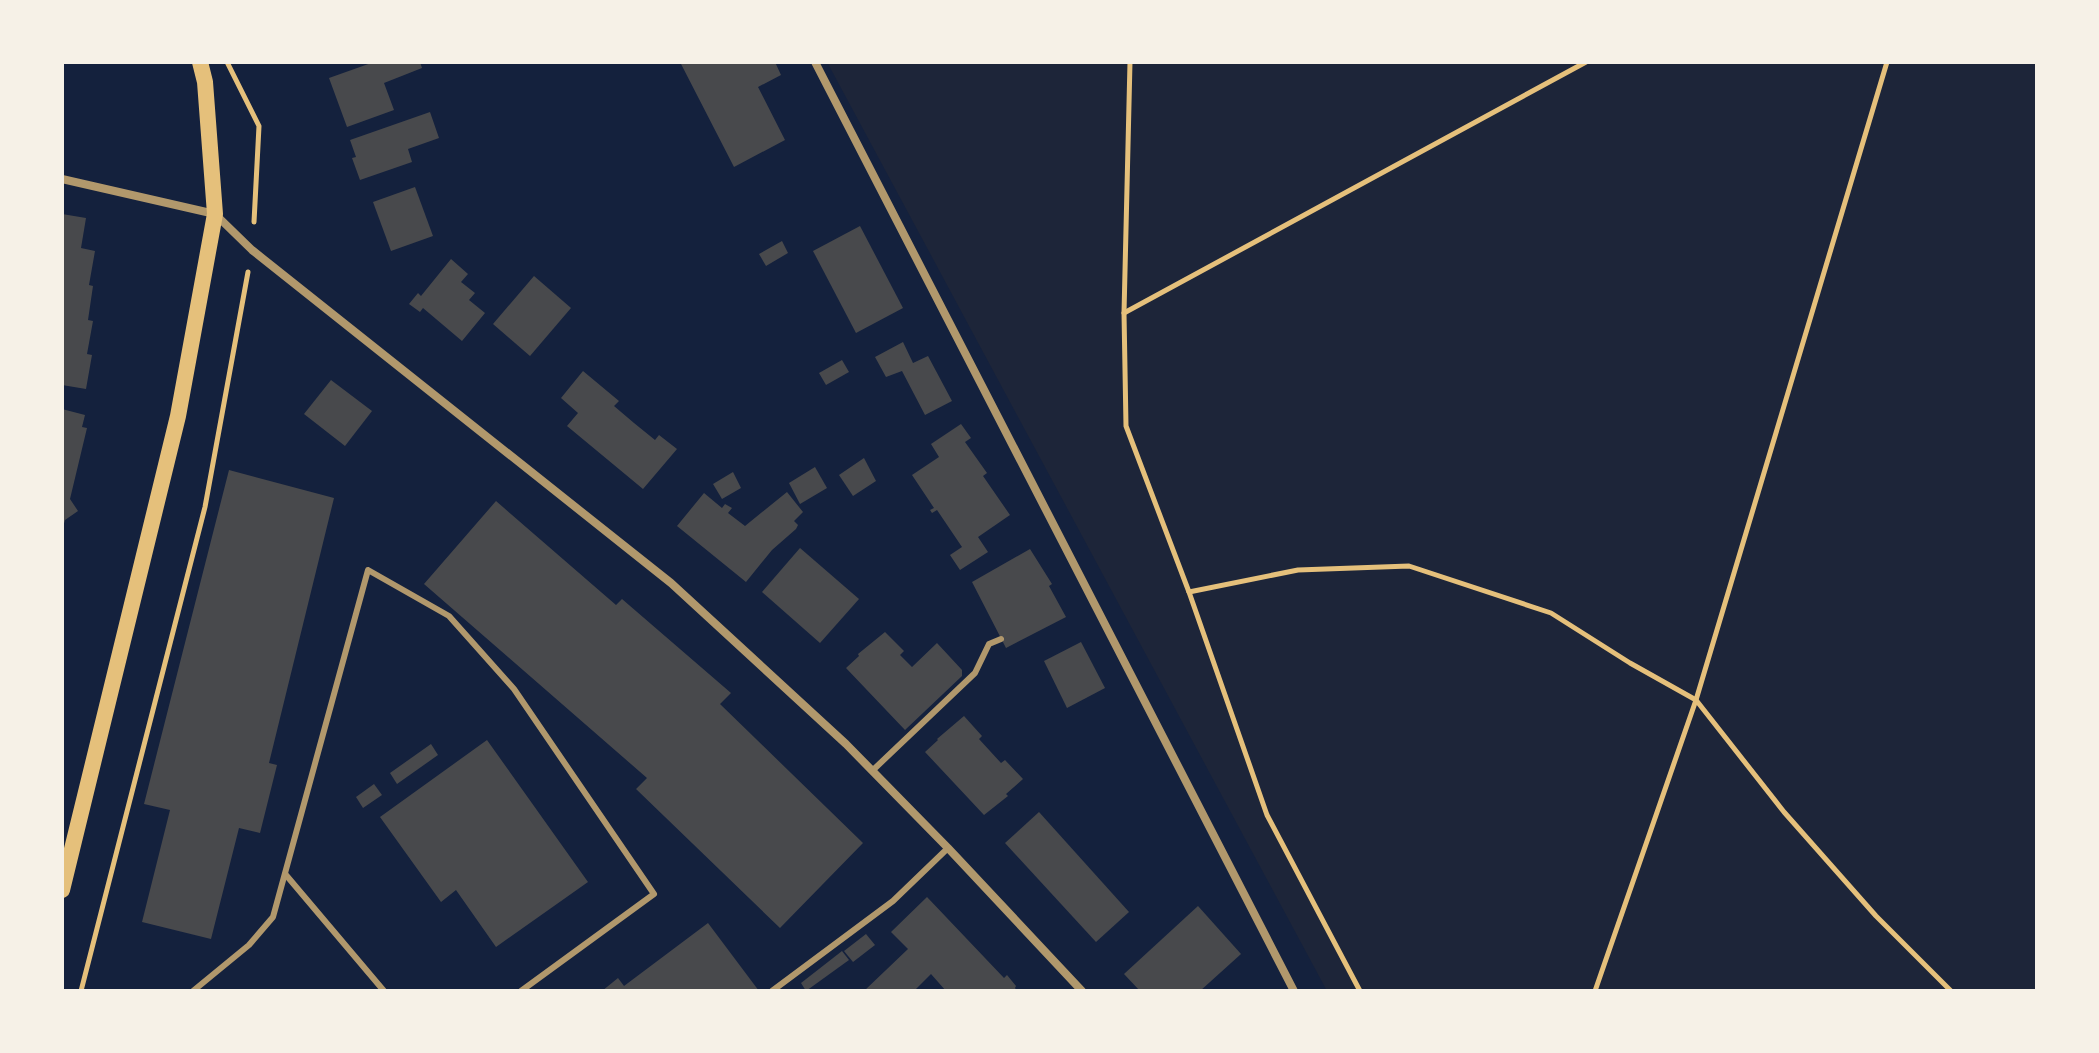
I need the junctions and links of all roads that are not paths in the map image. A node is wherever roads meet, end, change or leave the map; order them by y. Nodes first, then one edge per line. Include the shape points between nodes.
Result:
1 (200, 62) edge
2 (815, 62) edge
3 (62, 179) edge
4 (215, 214) junction
5 (1001, 639) dead end
6 (872, 771) junction
7 (948, 848) junction
8 (286, 875) junction
9 (62, 890) edge
10 (193, 991) edge
11 (384, 991) edge
12 (521, 991) edge
13 (772, 991) edge
14 (1082, 991) edge
15 (1294, 991) edge

1 - 4 main road
2 - 15 street
3 - 4 street
4 - 6 street via 252,250 671,583
4 - 9 main road via 178,416
5 - 6 lane via 989,644 975,673
6 - 7 street
7 - 13 lane via 893,901
7 - 14 street
8 - 10 lane via 273,917 249,945
8 - 11 lane
8 - 12 lane via 368,570 449,616 514,689 654,894

